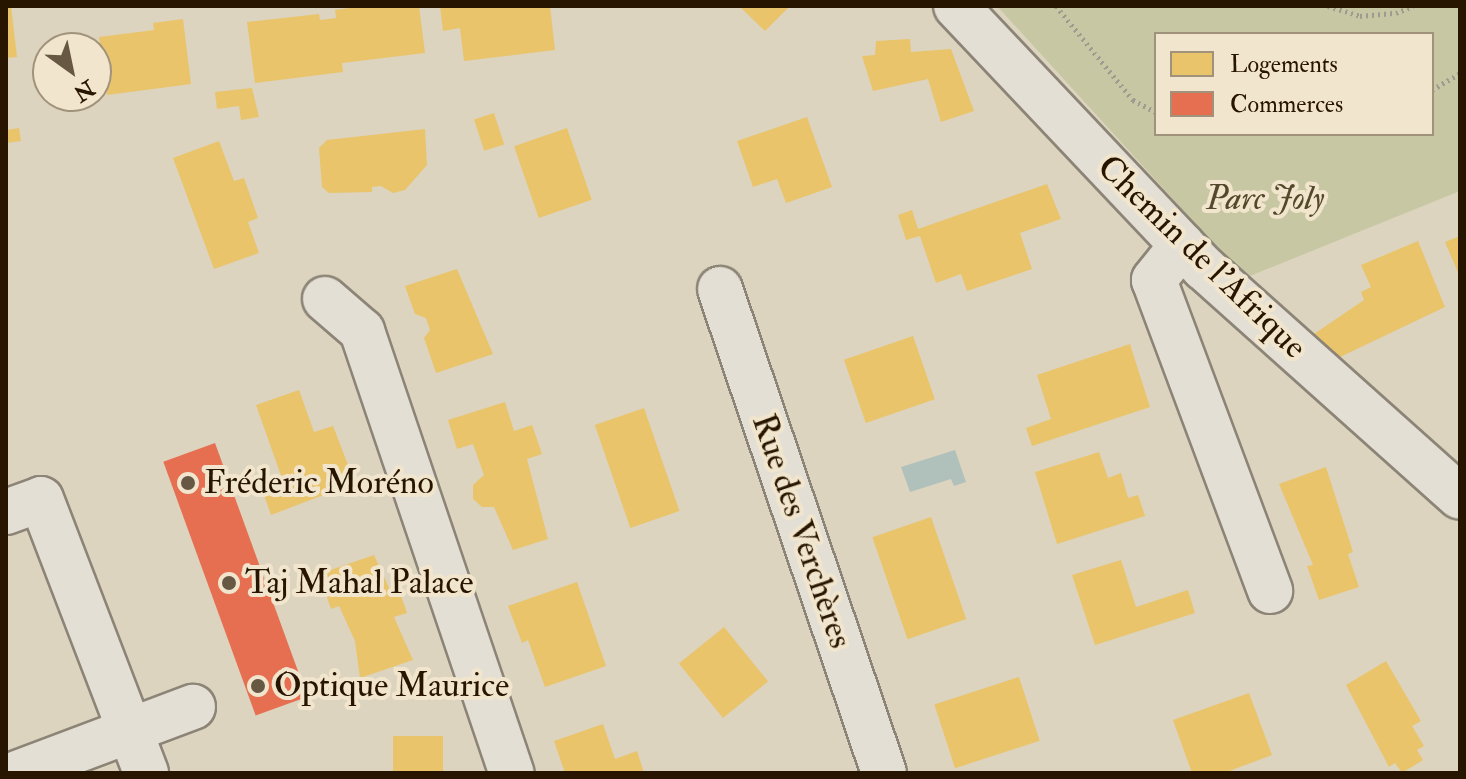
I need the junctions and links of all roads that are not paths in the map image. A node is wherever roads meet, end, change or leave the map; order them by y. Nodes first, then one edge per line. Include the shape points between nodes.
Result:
1 (956, 6) edge
2 (1182, 245) junction
3 (720, 289) dead end
4 (325, 299) dead end
5 (1460, 497) edge
6 (6, 512) edge
7 (1270, 591) dead end
8 (193, 707) dead end
9 (131, 729) junction
10 (17, 773) edge
11 (146, 773) edge
12 (512, 773) edge
13 (884, 773) edge

1 - 2 street, Chemin de l'Afrique
2 - 5 street, Chemin de l'Afrique
2 - 7 street via 1154,280
3 - 13 street, Rue des Verchères
4 - 12 street via 362,331
6 - 9 street via 41,499
8 - 9 street
9 - 10 street
9 - 11 street

